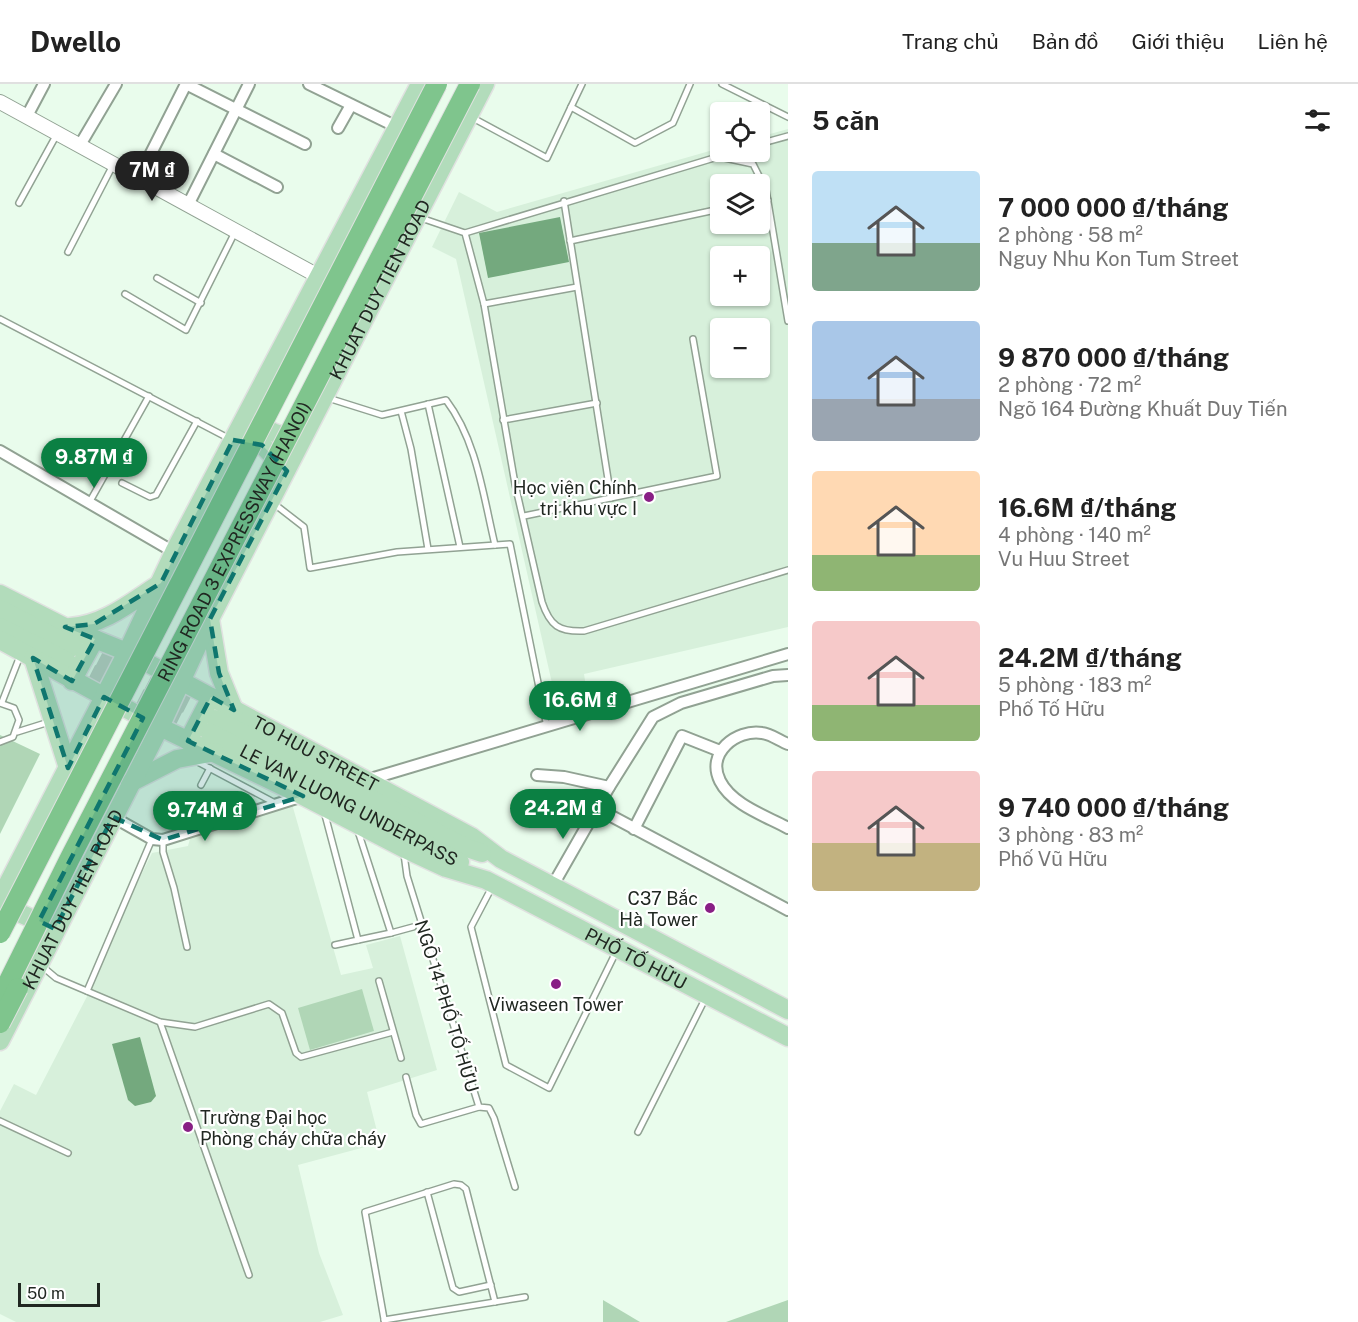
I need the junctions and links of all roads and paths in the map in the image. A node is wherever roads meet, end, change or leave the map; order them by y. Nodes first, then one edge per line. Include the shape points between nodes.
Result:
1 (44, 84) edge
2 (116, 84) edge
3 (186, 84) edge
4 (249, 84) edge
5 (309, 84) edge
6 (420, 84) edge
7 (436, 84) edge
8 (470, 84) edge
9 (485, 84) edge
10 (582, 84) edge
11 (690, 84) edge
12 (722, 84) edge
13 (325, 88) edge
14 (0, 102) edge
15 (351, 105) junction
16 (571, 107) junction
17 (237, 108) junction
18 (468, 115) junction
19 (27, 116) junction
20 (788, 117) edge
21 (397, 127) junction
22 (338, 128) dead end
23 (58, 132) junction
24 (788, 136) edge
25 (770, 141) edge
26 (305, 144) dead end
27 (80, 145) junction
28 (214, 154) junction
29 (710, 158) edge
30 (741, 162) edge
31 (114, 164) junction
32 (759, 174) edge
33 (139, 177) junction
34 (277, 187) dead end
35 (564, 201) junction
36 (20, 203) dead end
37 (188, 205) junction
38 (710, 211) edge
39 (770, 212) edge
40 (417, 216) junction
41 (235, 231) junction
42 (465, 233) junction
43 (570, 241) junction
44 (68, 252) dead end
45 (318, 276) junction
46 (157, 278) dead end
47 (577, 287) junction
48 (125, 294) dead end
49 (201, 303) junction
50 (484, 304) junction
51 (0, 319) edge
52 (788, 321) edge
53 (693, 339) dead end
54 (149, 396) junction
55 (324, 396) junction
56 (597, 403) junction
57 (428, 404) junction
58 (250, 406) junction
59 (401, 411) junction
60 (503, 420) junction
61 (197, 421) junction
62 (303, 436) junction
63 (233, 440) junction
64 (0, 451) edge
65 (287, 471) junction
66 (122, 483) dead end
67 (611, 498) junction
68 (272, 502) junction
69 (89, 503) junction
70 (524, 516) junction
71 (495, 544) junction
72 (460, 547) junction
73 (428, 549) junction
74 (174, 552) junction
75 (788, 570) edge
76 (161, 583) junction
77 (0, 594) edge
78 (0, 609) edge
79 (210, 619) junction
80 (0, 627) edge
81 (65, 627) junction
82 (95, 639) junction
83 (0, 640) edge
84 (127, 652) junction
85 (788, 654) edge
86 (27, 655) junction
87 (788, 675) edge
88 (72, 681) junction
89 (182, 681) junction
90 (211, 697) junction
91 (104, 698) junction
92 (1, 703) edge
93 (234, 710) junction
94 (53, 721) junction
95 (160, 727) junction
96 (547, 727) junction
97 (138, 728) junction
98 (17, 732) junction
99 (0, 742) edge
100 (788, 744) edge
101 (188, 749) junction
102 (720, 751) junction
103 (212, 760) junction
104 (68, 768) junction
105 (537, 775) dead end
106 (364, 781) junction
107 (130, 783) junction
108 (201, 785) dead end
109 (609, 787) junction
110 (303, 796) junction
111 (277, 804) junction
112 (324, 807) junction
113 (598, 809) junction
114 (113, 817) junction
115 (356, 824) junction
116 (788, 828) edge
117 (634, 829) junction
118 (157, 840) junction
119 (43, 845) junction
120 (403, 848) junction
121 (501, 859) junction
122 (490, 882) junction
123 (554, 885) junction
124 (0, 899) edge
125 (0, 904) edge
126 (788, 910) edge
127 (0, 919) edge
128 (413, 927) dead end
129 (55, 929) junction
130 (0, 933) edge
131 (391, 933) junction
132 (358, 940) junction
133 (335, 945) dead end
134 (187, 947) dead end
135 (618, 948) junction
136 (40, 965) junction
137 (379, 981) dead end
138 (87, 992) junction
139 (707, 994) junction
140 (0, 999) edge
141 (788, 1010) edge
142 (160, 1022) junction
143 (0, 1023) edge
144 (393, 1032) junction
145 (788, 1036) edge
146 (0, 1041) edge
147 (401, 1058) dead end
148 (406, 1077) dead end
149 (479, 1107) junction
150 (0, 1121) edge
151 (638, 1132) dead end
152 (68, 1153) dead end
153 (515, 1187) dead end
154 (427, 1192) junction
155 (249, 1275) dead end
156 (491, 1285) junction
157 (525, 1297) dead end
158 (495, 1302) junction
159 (384, 1321) edge

1 - 19 street
2 - 27 street
3 - 17 street
3 - 33 street
4 - 17 street
5 - 13 street
6 - 21 main road
7 - 119 highway, RING ROAD 3 EXPRESSWAY (HANOI), bridge
8 - 97 highway, RING ROAD 3 EXPRESSWAY (HANOI), bridge
9 - 18 main road, KHUAT DUY TIEN ROAD
10 - 16 lane
11 - 16 lane via 673,123 635,143
12 - 20 lane
13 - 15 street
14 - 19 street
15 - 21 street
15 - 22 street
16 - 18 lane via 548,158
17 - 26 street
17 - 28 street
18 - 40 main road, KHUAT DUY TIEN ROAD
19 - 23 street
21 - 45 main road
23 - 27 street
23 - 36 lane
24 - 25 lane
27 - 31 street
28 - 34 street
28 - 37 street
29 - 35 lane
30 - 32 lane via 756,166
31 - 33 street
31 - 44 lane
33 - 37 street
35 - 42 lane
35 - 43 lane
37 - 41 street
38 - 43 lane
39 - 52 lane
40 - 42 lane
40 - 55 main road, KHUAT DUY TIEN ROAD
41 - 45 street
41 - 49 lane
42 - 50 lane
43 - 47 lane
45 - 58 main road
46 - 49 lane
47 - 50 lane
47 - 56 lane
48 - 49 lane via 186,330
50 - 60 lane
51 - 54 lane
53 - 67 lane via 717,477
54 - 61 lane
54 - 69 lane
55 - 59 lane via 381,415
55 - 62 main road, KHUAT DUY TIEN ROAD
56 - 60 lane
56 - 67 lane
57 - 59 lane
57 - 71 lane via 446,400 460,419
57 - 72 lane
58 - 62 main road via 267,430 290,437
58 - 63 main road
59 - 73 lane
60 - 70 lane
61 - 63 lane
61 - 66 lane via 156,495 150,497
62 - 65 main road, KHUAT DUY TIEN ROAD
63 - 65 main road via 262,445
63 - 74 main road
64 - 69 street
65 - 68 main road, KHUAT DUY TIEN ROAD
67 - 70 lane
68 - 73 lane via 303,527 310,568
68 - 79 main road, KHUAT DUY TIEN ROAD
69 - 74 street
70 - 75 lane via 546,615 555,626 568,632 584,631
71 - 72 lane
71 - 96 lane via 510,544
72 - 73 lane
74 - 76 main road
76 - 81 main road via 94,624
76 - 84 main road
77 - 81 main road, TO HUU STREET
78 - 80 main road via 71,654
79 - 89 main road, KHUAT DUY TIEN ROAD
79 - 93 main road via 219,673
81 - 82 main road, TO HUU STREET
82 - 84 main road, TO HUU STREET
82 - 88 main road
83 - 86 main road
84 - 89 main road, TO HUU STREET
84 - 91 main road
85 - 96 street
86 - 88 main road
86 - 92 lane
86 - 94 main road
87 - 109 street via 773,676 664,710 646,725
88 - 91 main road
89 - 90 main road, TO HUU STREET
89 - 95 main road, KHUAT DUY TIEN ROAD
90 - 93 main road, TO HUU STREET
90 - 101 main road
91 - 95 main road
91 - 104 main road
92 - 98 lane via 17,714
93 - 106 main road, TO HUU STREET
94 - 98 lane
94 - 104 main road
95 - 101 main road
95 - 107 main road, KHUAT DUY TIEN ROAD
96 - 106 street
97 - 140 highway, RING ROAD 3 EXPRESSWAY (HANOI), bridge
97 - 143 highway, bridge
98 - 99 lane
100 - 102 street via 763,733 739,734
101 - 103 main road
101 - 107 main road
102 - 116 street via 719,780 734,799
102 - 117 street via 682,736
103 - 108 lane
103 - 110 main road
103 - 111 lane
104 - 124 main road
105 - 109 street
106 - 121 main road, TO HUU STREET via 472,837
107 - 114 main road, KHUAT DUY TIEN ROAD
109 - 113 street
110 - 111 street
110 - 112 main road
111 - 118 street
112 - 115 main road
112 - 132 lane
113 - 117 street
113 - 123 street
114 - 118 street
114 - 129 main road, KHUAT DUY TIEN ROAD
115 - 120 main road
115 - 131 lane
117 - 126 street
118 - 134 lane via 174,888
118 - 138 lane
119 - 127 highway, bridge
119 - 130 highway, RING ROAD 3 EXPRESSWAY (HANOI), bridge
120 - 122 main road
120 - 149 lane, NGÕ 14 PHỐ TỐ HỮU via 407,876
121 - 122 main road, LE VAN LUONG UNDERPASS via 467,848 212,726
121 - 123 main road, PHỐ TỐ HỮU
122 - 135 main road, PHỐ TỐ HỮU
122 - 135 lane via 471,927 506,1065 549,1088
123 - 141 main road, PHỐ TỐ HỮU
125 - 129 main road
128 - 131 lane
129 - 136 main road, KHUAT DUY TIEN ROAD
131 - 132 lane
132 - 133 lane
135 - 139 main road, PHỐ TỐ HỮU
136 - 138 lane via 56,978
136 - 146 main road, KHUAT DUY TIEN ROAD
137 - 144 lane
138 - 142 lane
139 - 145 main road, PHỐ TỐ HỮU
139 - 151 lane
142 - 144 lane via 195,1027 269,1004 282,1013 296,1053 301,1057
142 - 155 lane
144 - 147 lane
148 - 149 lane via 421,1124
149 - 153 lane, NGÕ 14 PHỐ TỐ HỮU via 489,1108 494,1118
150 - 152 lane
154 - 156 lane via 453,1288 459,1292
154 - 156 lane via 454,1184 466,1190
154 - 159 lane via 365,1212
156 - 158 lane
157 - 158 lane
158 - 159 lane

